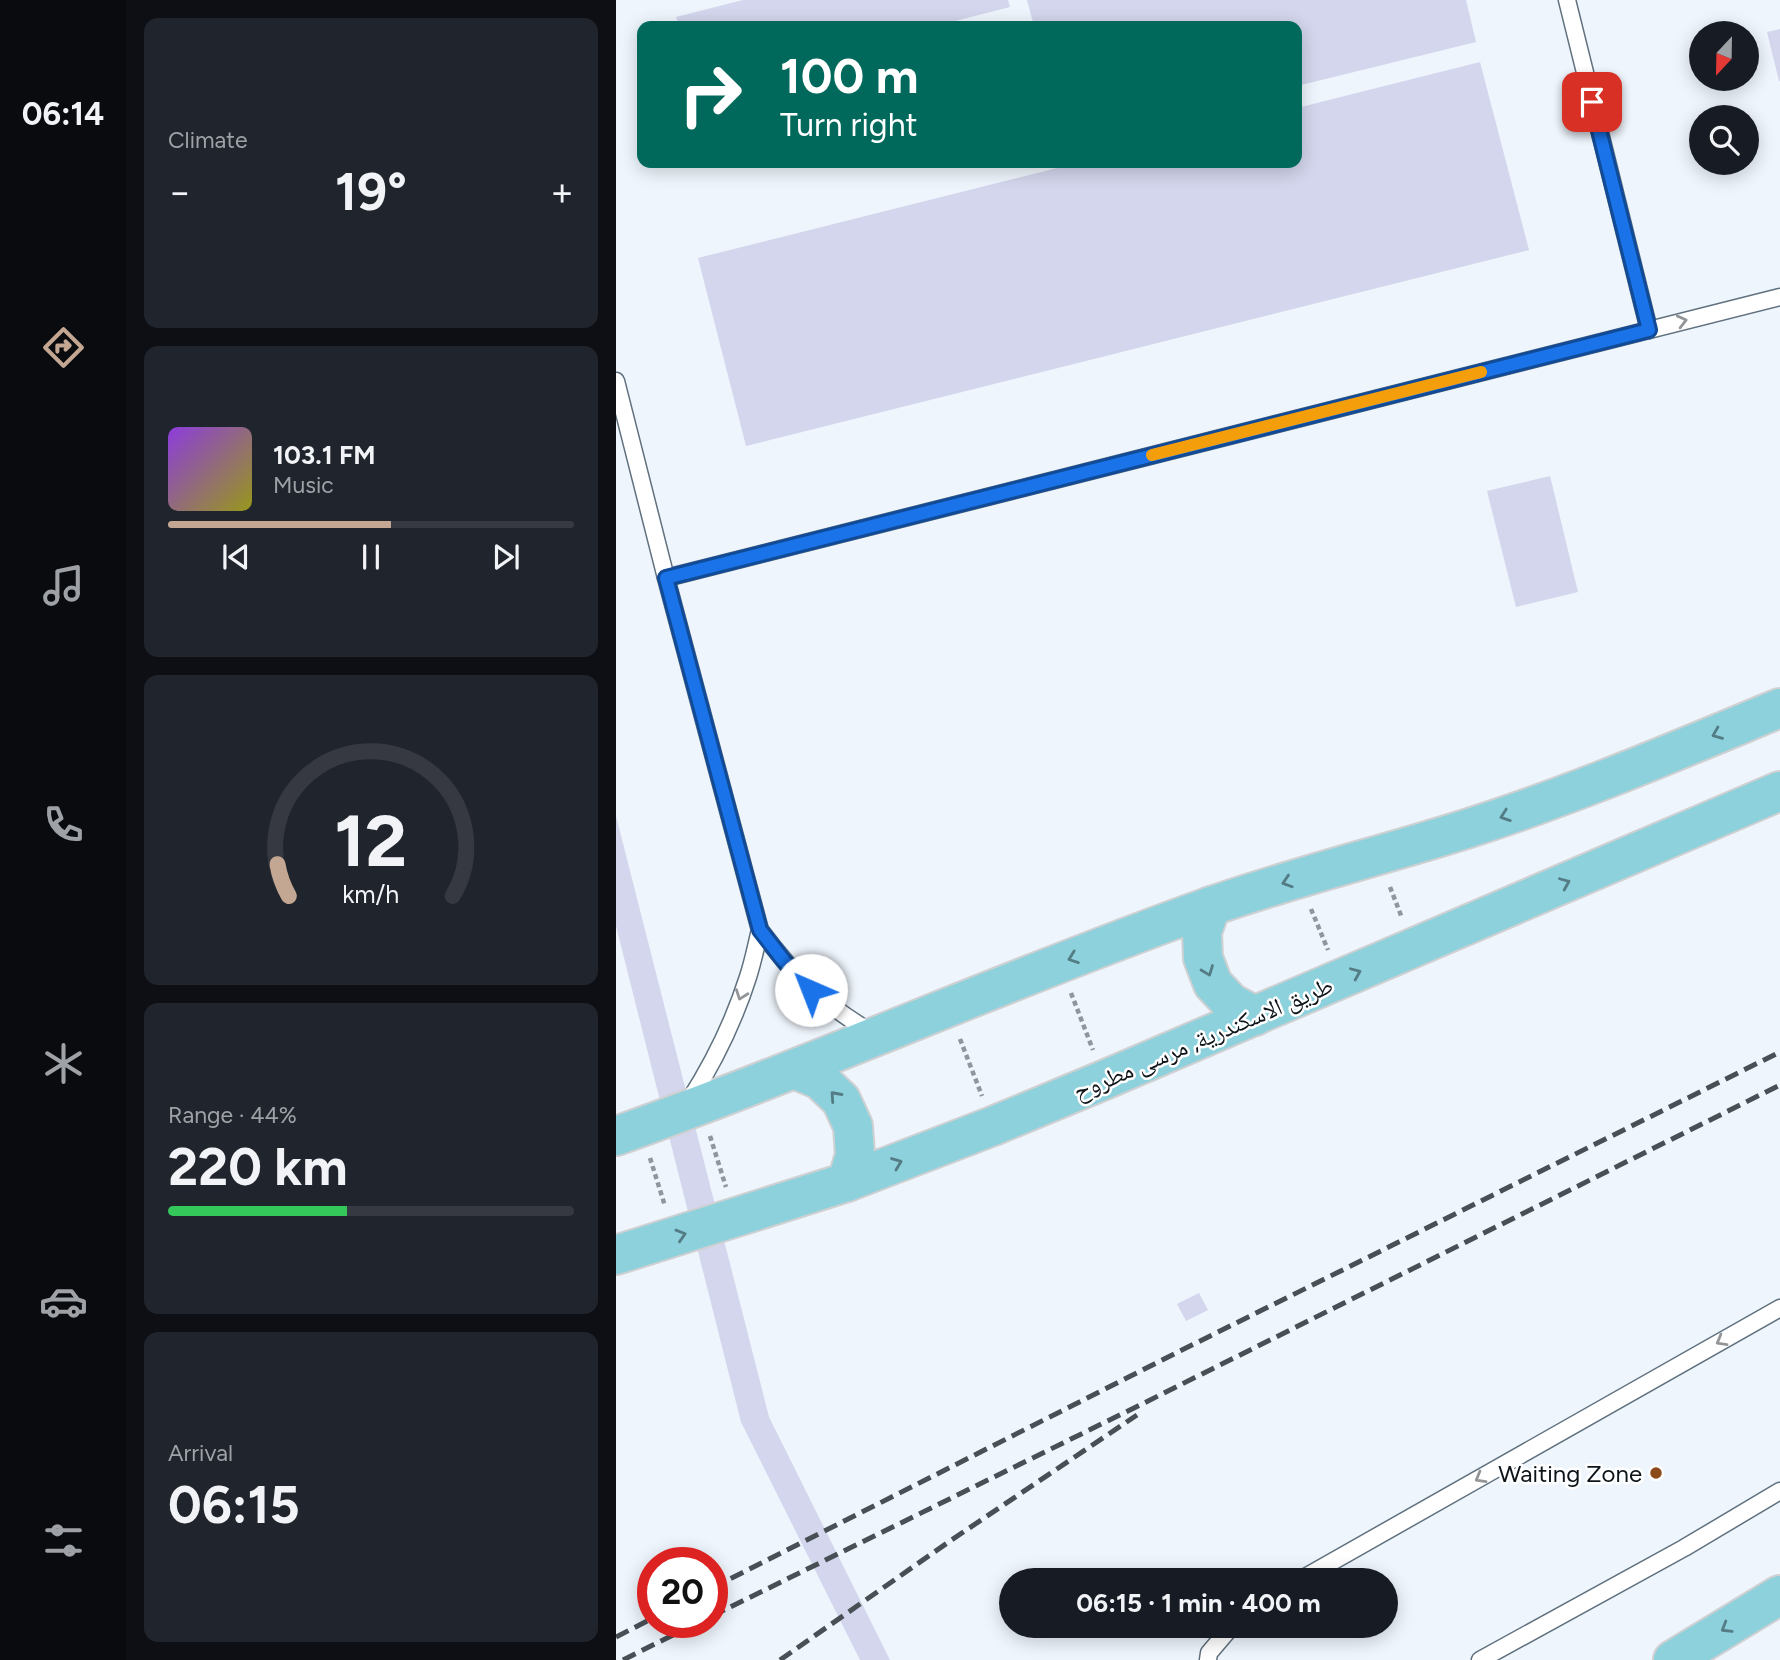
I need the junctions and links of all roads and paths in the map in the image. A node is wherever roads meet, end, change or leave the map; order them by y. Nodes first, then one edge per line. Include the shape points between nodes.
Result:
1 (1567, 0) edge
2 (1780, 297) edge
3 (1649, 330) junction
4 (616, 381) edge
5 (666, 578) junction
6 (1780, 708) edge
7 (1780, 792) edge
8 (1377, 855) junction
9 (1298, 878) junction
10 (1211, 906) junction
11 (760, 930) junction
12 (1414, 948) junction
13 (1059, 963) junction
14 (1341, 979) junction
15 (948, 1007) junction
16 (1255, 1016) junction
17 (876, 1035) junction
18 (794, 1069) junction
19 (1104, 1080) junction
20 (692, 1108) junction
21 (993, 1126) junction
22 (628, 1131) edge
23 (847, 1182) junction
24 (736, 1218) junction
25 (674, 1237) junction
26 (616, 1255) edge
27 (1780, 1308) edge
28 (1780, 1490) edge
29 (1321, 1568) edge
30 (1780, 1595) edge
31 (1221, 1638) edge
32 (1208, 1658) edge
33 (1480, 1660) edge
34 (1673, 1660) edge

1 - 3 lane
3 -> 2 lane
3 - 5 lane
4 - 5 lane
5 - 11 lane
6 -> 8 main road via 1556,798
12 -> 7 main road, طريق الاسكندرية, مرسى مطروح
8 - 9 main road
8 - 12 path
9 -> 10 main road
9 - 14 path
10 -> 13 main road
10 -> 16 main road via 1202,932 1203,958 1213,984 1231,1003
11 - 17 lane via 811,990
11 -> 20 lane via 731,1025
14 -> 12 main road, طريق الاسكندرية, مرسى مطروح
13 - 15 main road
13 - 19 path
14 - 16 main road, طريق الاسكندرية, مرسى مطروح
15 - 17 main road
15 - 21 path
16 - 19 main road, طريق الاسكندرية, مرسى مطروح
17 - 18 main road
18 - 20 main road
23 -> 18 main road via 855,1155 853,1126 841,1100 820,1080
19 - 21 main road, طريق الاسكندرية, مرسى مطروح
20 - 22 main road
20 - 24 path
23 -> 21 main road, طريق الاسكندرية, مرسى مطروح
22 - 25 path
23 - 24 main road, طريق الاسكندرية, مرسى مطروح
25 -> 24 main road, طريق الاسكندرية, مرسى مطروح
25 - 26 main road, طريق الاسكندرية, مرسى مطروح
27 -> 29 lane
28 - 33 lane
30 -> 34 main road
31 - 32 lane

